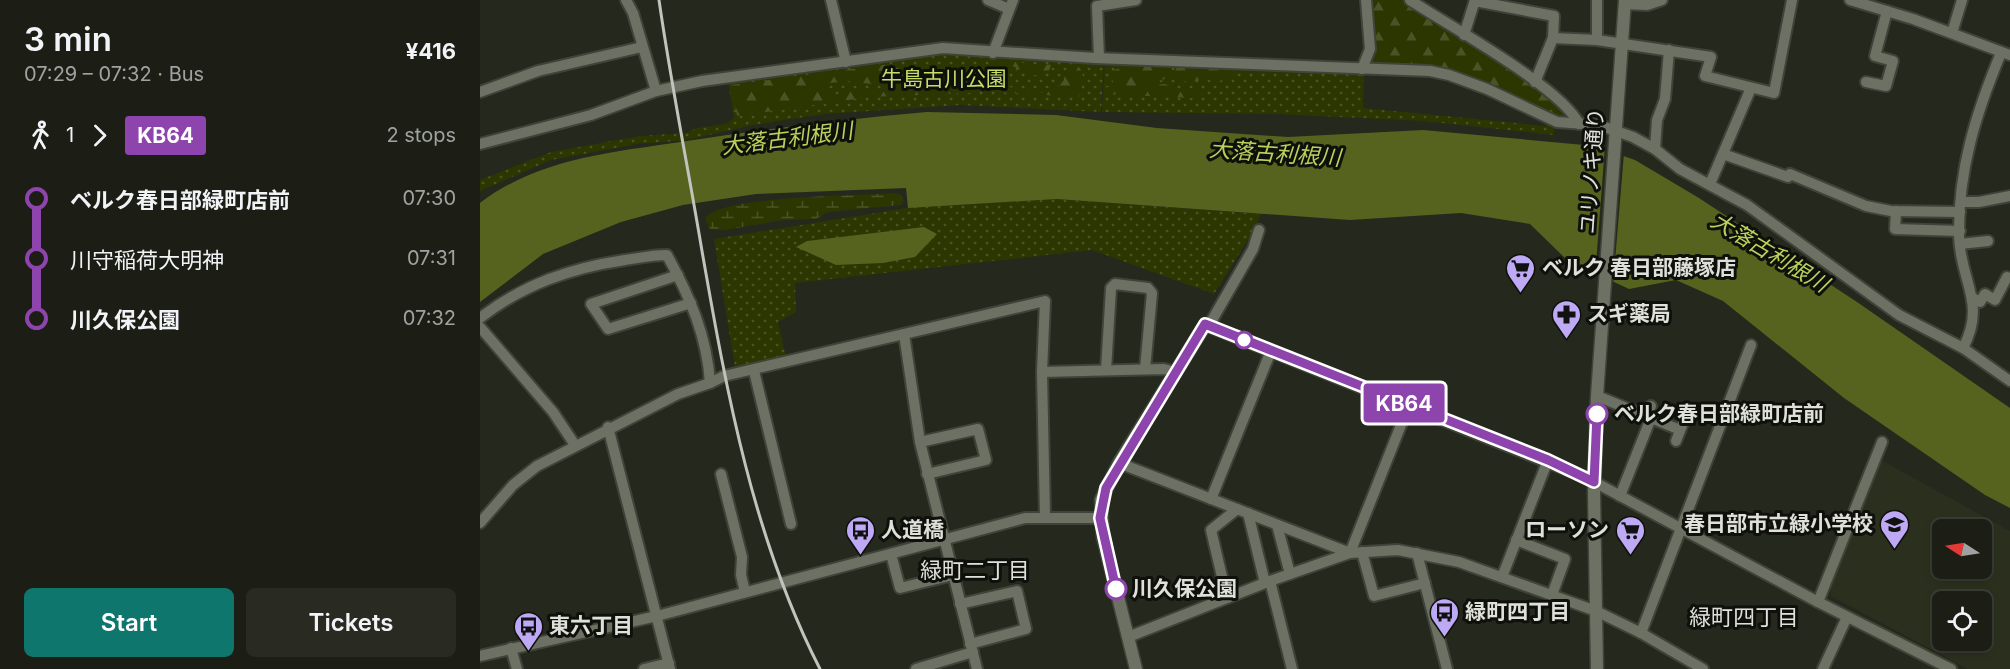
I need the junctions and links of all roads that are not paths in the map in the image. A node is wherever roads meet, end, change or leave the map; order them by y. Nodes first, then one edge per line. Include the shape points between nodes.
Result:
1 (626, 0) edge
2 (831, 0) edge
3 (988, 0) edge
4 (1136, 0) edge
5 (1366, 0) edge
6 (1410, 0) edge
7 (1596, 0) edge
8 (1662, 0) edge
9 (1792, 0) edge
10 (1850, 0) edge
11 (1962, 0) edge
12 (1475, 1) edge
13 (1625, 2) edge
14 (1011, 5) edge
15 (1887, 11) junction
16 (1952, 33) junction
17 (1464, 35) junction
18 (1553, 38) junction
19 (1597, 40) junction
20 (1622, 43) junction
21 (642, 47) junction
22 (1669, 50) junction
23 (993, 53) junction
24 (2006, 54) edge
25 (1099, 58) junction
26 (846, 62) junction
27 (1362, 69) junction
28 (1535, 82) junction
29 (1866, 82) dead end
30 (1751, 88) junction
31 (656, 91) junction
32 (480, 92) edge
33 (1578, 124) junction
34 (1615, 130) junction
35 (480, 144) edge
36 (1655, 149) junction
37 (1723, 154) junction
38 (1710, 184) junction
39 (2010, 196) edge
40 (1961, 207) junction
41 (1896, 211) junction
42 (1259, 230) dead end
43 (1960, 231) junction
44 (1988, 241) dead end
45 (1960, 244) junction
46 (678, 275) junction
47 (2007, 277) dead end
48 (1973, 298) junction
49 (691, 303) junction
50 (480, 318) edge
51 (1205, 324) junction
52 (480, 327) edge
53 (904, 334) junction
54 (1751, 345) dead end
55 (1964, 348) junction
56 (1271, 351) junction
57 (1145, 369) junction
58 (1106, 370) junction
59 (754, 371) junction
60 (1042, 372) junction
61 (1175, 372) junction
62 (2010, 381) edge
63 (710, 383) junction
64 (1597, 396) junction
65 (1409, 405) junction
66 (1649, 413) junction
67 (1685, 418) dead end
68 (608, 427) junction
69 (920, 442) junction
70 (1882, 442) dead end
71 (575, 445) junction
72 (1548, 460) junction
73 (1119, 464) junction
74 (721, 474) dead end
75 (927, 474) junction
76 (1594, 482) junction
77 (1620, 496) junction
78 (1211, 499) junction
79 (1237, 509) junction
80 (1248, 513) junction
81 (1045, 516) junction
82 (1100, 518) junction
83 (480, 523) edge
84 (791, 524) dead end
85 (1277, 525) junction
86 (1680, 528) junction
87 (944, 540) junction
88 (1516, 540) junction
89 (1362, 552) junction
90 (1417, 553) junction
91 (891, 554) junction
92 (1350, 554) junction
93 (1290, 574) junction
94 (953, 575) junction
95 (1502, 577) junction
96 (1268, 582) junction
97 (1425, 583) junction
98 (745, 592) junction
99 (1552, 595) junction
100 (1227, 598) junction
101 (1818, 602) junction
102 (960, 604) junction
103 (1596, 612) junction
104 (657, 616) junction
105 (1847, 617) junction
106 (1641, 633) junction
107 (1128, 637) junction
108 (512, 648) junction
109 (972, 648) junction
110 (480, 656) edge
111 (669, 666) edge
112 (517, 669) edge
113 (644, 669) edge
114 (916, 669) edge
115 (977, 669) edge
116 (1136, 669) edge
117 (1292, 669) edge
118 (1447, 669) edge
119 (1597, 669) edge
120 (1703, 669) edge
121 (1823, 669) edge
122 (1951, 669) edge

1 - 21 street
2 - 26 street
3 - 14 street
4 - 25 street via 1097,6
5 - 27 street via 1370,49
6 - 17 street
7 - 19 street
8 - 13 street via 1647,6
9 - 30 street via 1774,93
10 - 15 street
11 - 16 street
12 - 17 street
12 - 18 street via 1554,16
13 - 20 street, ユリノキ通り
14 - 23 street
15 - 16 street
15 - 29 street via 1875,56 1893,61 1886,86
16 - 24 street
17 - 28 street
18 - 19 street
18 - 28 street
19 - 20 street
20 - 22 street
20 - 34 street, ユリノキ通り
21 - 31 street
21 - 32 street via 538,71
22 - 30 street via 1711,57 1705,76
22 - 36 street
23 - 25 street
23 - 26 street via 943,48
24 - 40 street via 1978,110 1963,174
25 - 27 street
26 - 31 street via 716,78
27 - 33 street via 1449,75 1557,122
28 - 33 street via 1548,89
30 - 37 street
31 - 35 street via 591,115
33 - 34 street
34 - 36 street
34 - 64 street, ユリノキ通り
36 - 38 street via 1680,169
37 - 38 street
37 - 41 street via 1788,177 1790,174 1866,206
38 - 55 street via 1774,223 1899,315
39 - 40 street
40 - 41 street
40 - 43 street
41 - 43 street via 1895,230
42 - 51 street via 1247,260 1211,322
43 - 45 street
44 - 45 street
45 - 48 street
46 - 49 street
46 - 49 street via 591,304 608,329
46 - 50 street via 667,255 587,266 539,282
47 - 48 street via 1995,300 1985,294 1980,302
48 - 55 street via 1975,314
49 - 63 street via 708,352
51 - 56 street
51 - 61 street
52 - 71 street via 553,412
53 - 59 street
53 - 60 street via 1045,301
53 - 69 street
54 - 86 street
55 - 62 street
56 - 65 street
56 - 78 street
57 - 58 street
57 - 58 street via 1152,293 1148,288 1115,284 1111,288
57 - 61 street
58 - 60 street
59 - 63 street via 724,376
59 - 84 street
60 - 81 street
61 - 73 street
63 - 68 street
64 - 66 street
64 - 76 street, ユリノキ通り
65 - 72 street
65 - 92 street
66 - 67 street via 1678,435
66 - 77 street
68 - 71 street
68 - 104 street
69 - 75 street
69 - 75 street via 978,429 986,460
70 - 101 street
71 - 83 street via 513,485
72 - 76 street
72 - 88 street
73 - 78 street
73 - 82 street via 1106,488
74 - 98 street via 742,557
75 - 87 street
76 - 77 street
76 - 103 street, ユリノキ通り
77 - 86 street
78 - 79 street
79 - 80 street
79 - 100 street via 1210,530
80 - 85 street
80 - 96 street
81 - 82 street
81 - 87 street
82 - 107 street
85 - 92 street
85 - 93 street
86 - 101 street
86 - 106 street
87 - 91 street
87 - 94 street
88 - 95 street
88 - 99 street via 1565,559
89 - 90 street
89 - 92 street
89 - 97 street via 1374,596
90 - 95 street
90 - 97 street
91 - 94 street via 900,588
91 - 98 street
92 - 93 street
93 - 96 street
94 - 102 street
95 - 99 street
96 - 100 street
96 - 117 street
97 - 118 street
98 - 104 street
99 - 103 street
100 - 107 street
101 - 105 street
102 - 109 street
102 - 109 street via 1017,591 1026,629
103 - 106 street
103 - 119 street, ユリノキ通り
104 - 108 street
104 - 111 street
105 - 121 street
105 - 122 street
106 - 120 street
107 - 116 street
108 - 110 street
108 - 112 street
109 - 114 street
109 - 115 street
111 - 113 street

